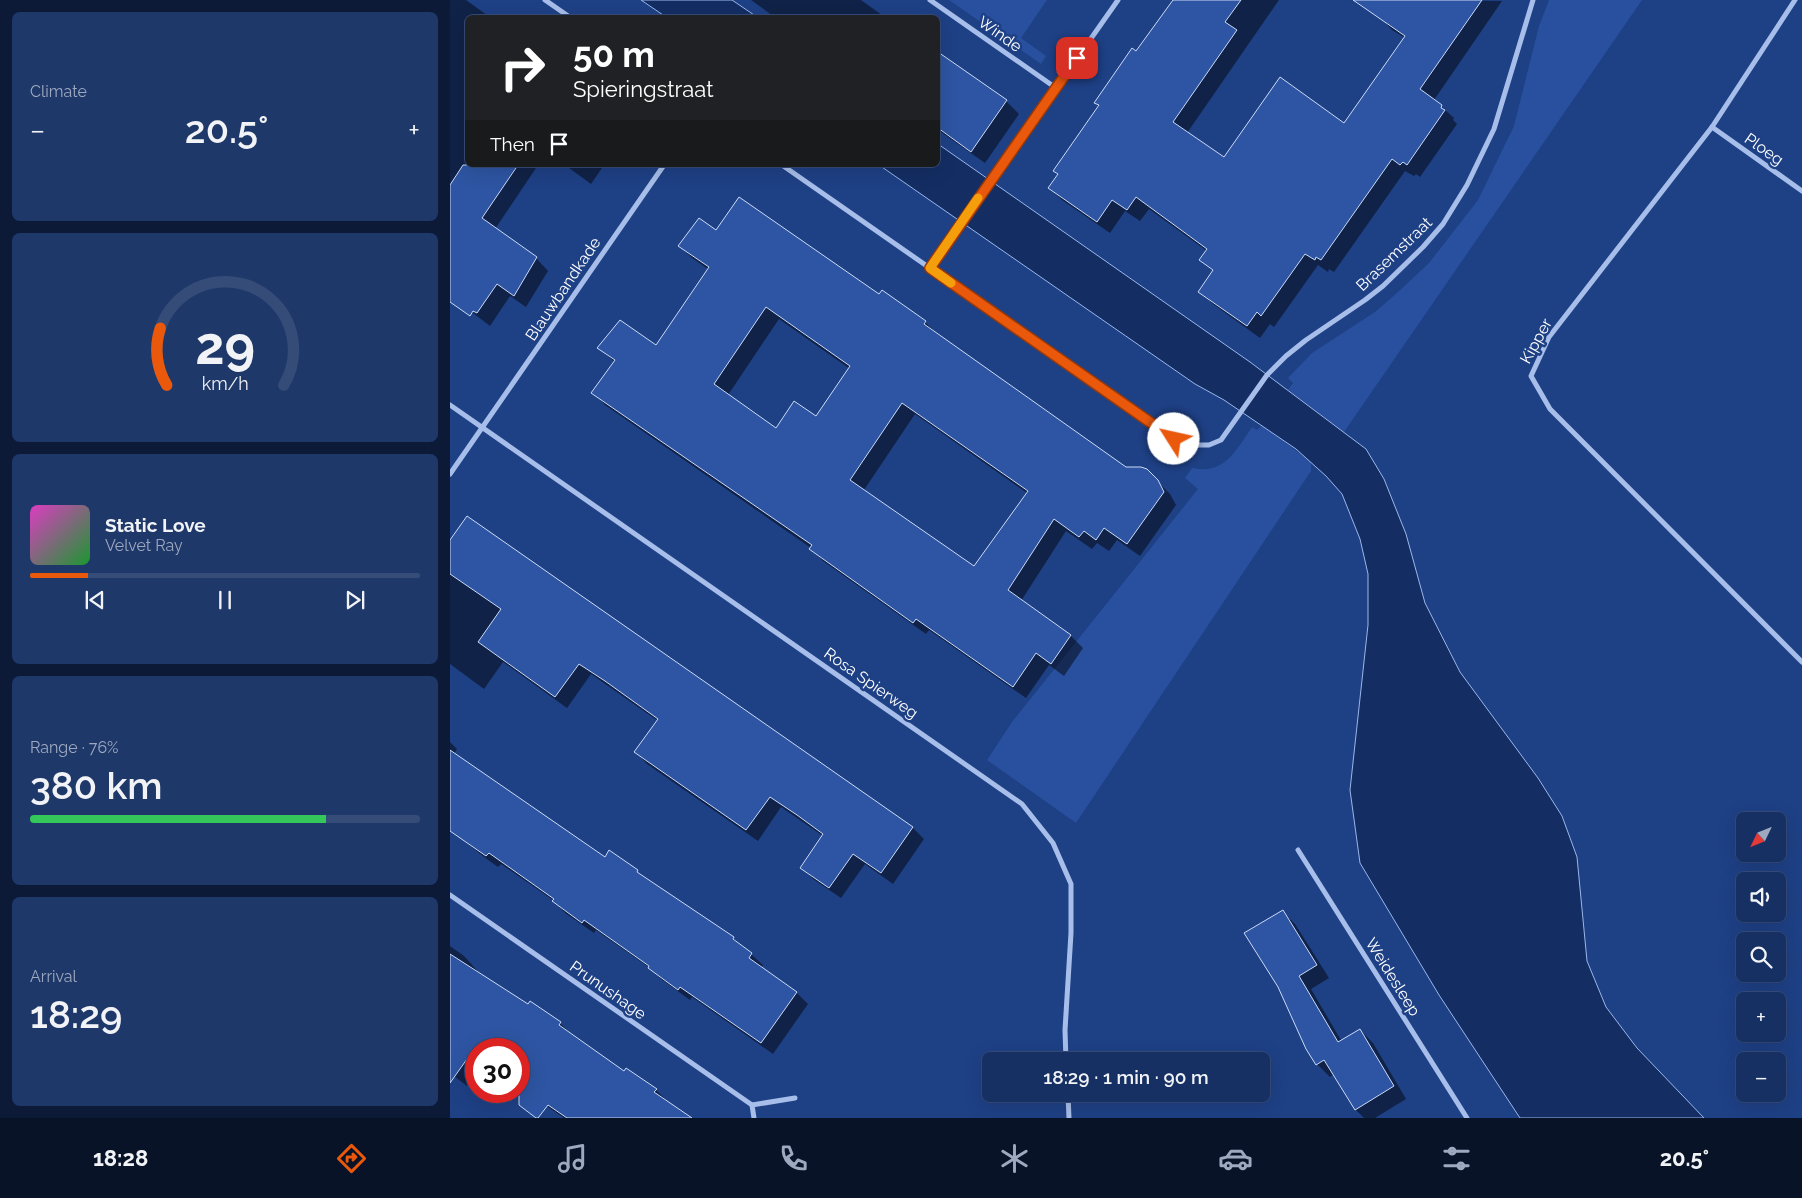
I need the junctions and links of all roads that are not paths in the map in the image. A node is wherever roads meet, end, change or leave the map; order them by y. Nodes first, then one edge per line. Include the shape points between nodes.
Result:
1 (545, 0) edge
2 (930, 0) edge
3 (1118, 0) edge
4 (1533, 0) edge
5 (1795, 0) edge
6 (566, 15) edge
7 (1056, 88) junction
8 (1712, 127) junction
9 (663, 167) edge
10 (785, 167) edge
11 (1802, 191) edge
12 (930, 268) junction
13 (450, 405) edge
14 (482, 428) junction
15 (450, 474) edge
16 (1802, 662) edge
17 (1298, 850) dead end
18 (450, 895) edge
19 (1066, 1052) edge
20 (795, 1098) dead end
21 (1068, 1102) edge
22 (752, 1105) junction
23 (754, 1118) edge
24 (1069, 1118) edge
25 (1467, 1118) edge

1 - 6 street
2 - 7 street, Winde
3 - 7 street
4 - 12 street, Brasemstraat via 1494,129 1467,185 1443,224 1383,286 1286,356 1267,375 1221,440 1209,445 1191,445 1174,439
5 - 8 street, Kipper
7 - 12 street
8 - 11 street, Ploeg
8 - 16 street, Kipper via 1548,337 1531,376 1550,409
9 - 14 street, Blauwbandkade
10 - 12 street
13 - 14 street, Rosa Spierweg
14 - 15 street
14 - 19 street, Rosa Spierweg via 1022,804 1053,843 1071,884
17 - 25 street, Weidesleep
18 - 22 street, Prunushage
20 - 22 street
21 - 24 street
22 - 23 street

